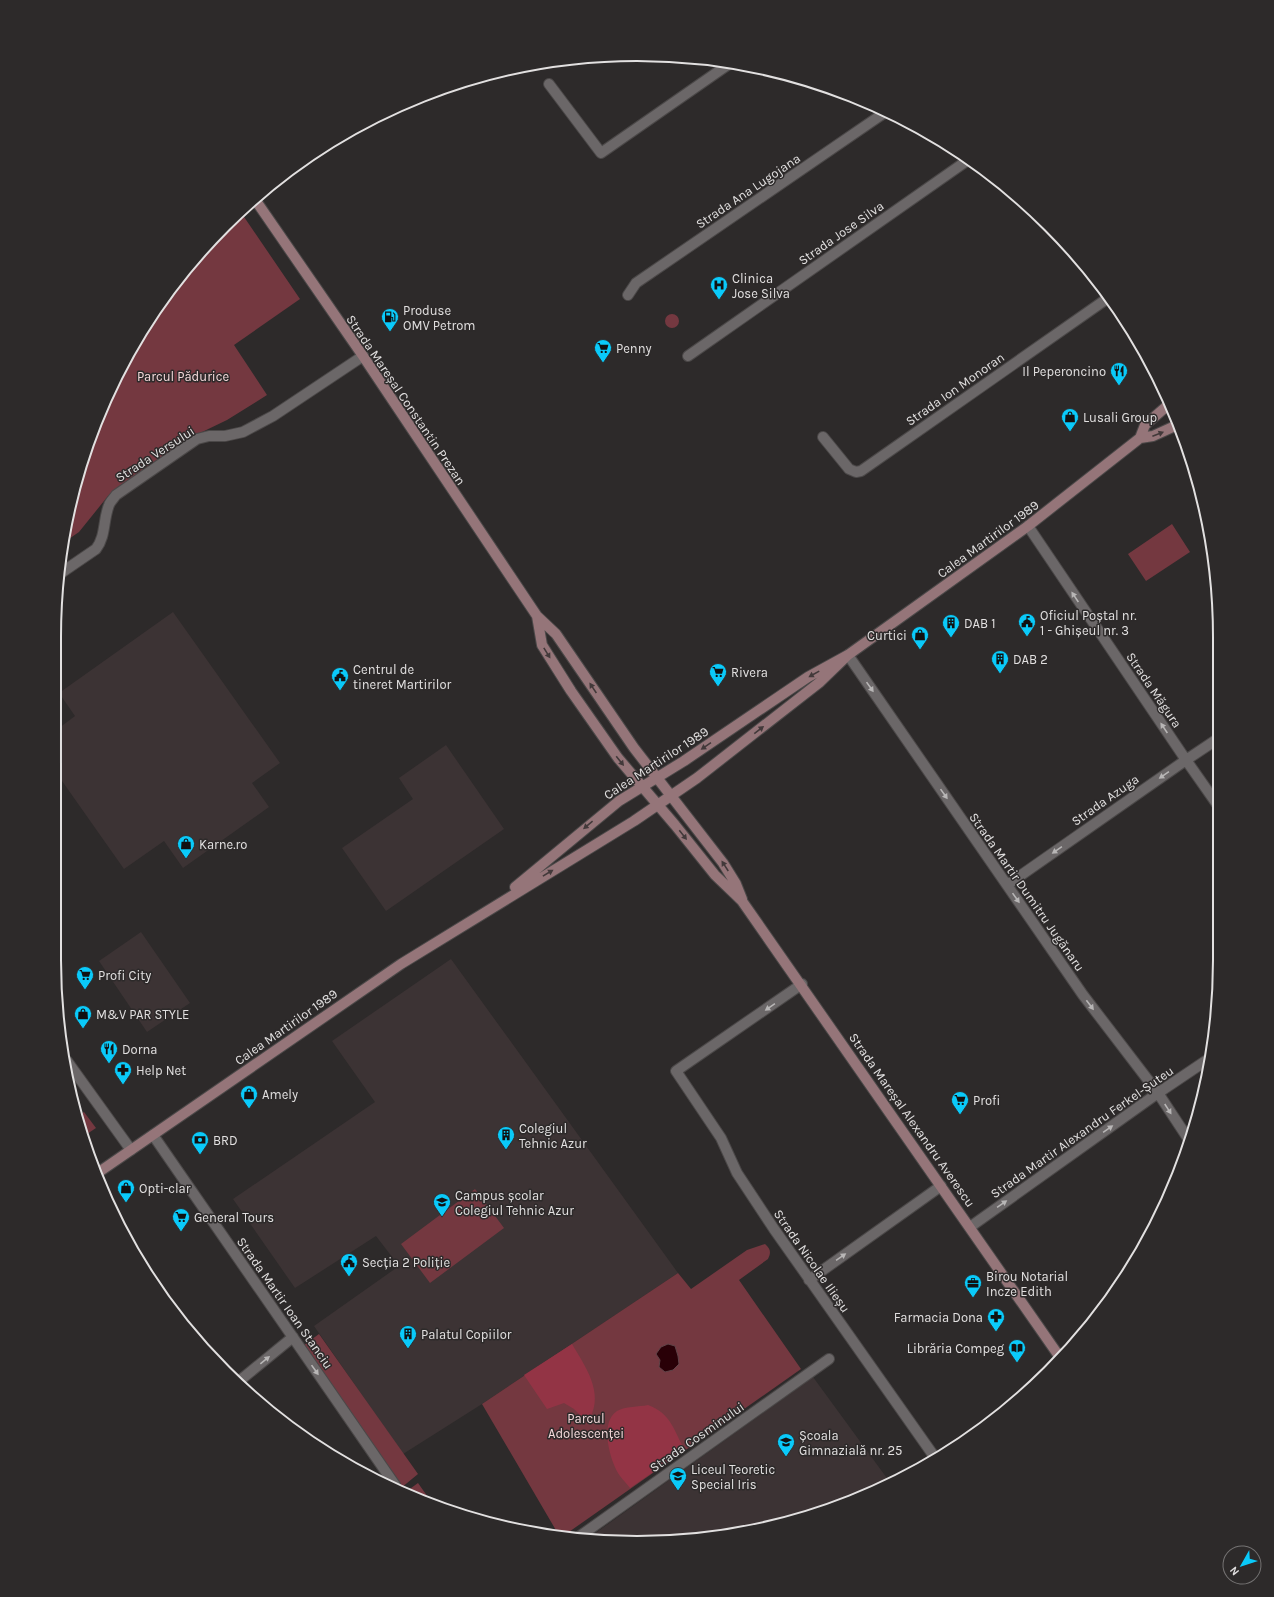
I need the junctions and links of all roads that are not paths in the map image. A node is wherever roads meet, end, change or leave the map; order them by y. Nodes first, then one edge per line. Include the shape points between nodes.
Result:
1 (723, 68) edge
2 (550, 84) dead end
3 (881, 115) edge
4 (964, 163) edge
5 (258, 203) edge
6 (628, 296) dead end
7 (1104, 301) edge
8 (363, 356) junction
9 (688, 356) dead end
10 (1165, 408) edge
11 (1173, 427) edge
12 (823, 436) dead end
13 (1140, 438) junction
14 (1028, 526) junction
15 (65, 570) edge
16 (537, 616) junction
17 (848, 655) junction
18 (1213, 742) edge
19 (1186, 760) junction
20 (657, 777) junction
21 (642, 787) junction
22 (672, 795) junction
23 (1213, 797) edge
24 (658, 805) junction
25 (1007, 885) junction
26 (742, 900) junction
27 (491, 908) junction
28 (802, 984) junction
29 (1204, 1062) edge
30 (71, 1067) edge
31 (1158, 1094) junction
32 (1185, 1134) edge
33 (153, 1135) junction
34 (131, 1150) junction
35 (101, 1170) edge
36 (941, 1186) junction
37 (970, 1227) junction
38 (809, 1280) junction
39 (293, 1337) junction
40 (1057, 1353) edge
41 (829, 1360) dead end
42 (242, 1379) edge
43 (933, 1454) edge
44 (392, 1481) edge
45 (584, 1533) edge

1 - 2 street via 601,153
3 - 6 street, Strada Ana Lugojana via 636,283
4 - 9 street, Strada Jose Silva
5 - 8 main road, Strada Mareșal Constantin Prezan
7 - 12 street, Strada Ion Monoran via 861,471 849,469
8 - 15 street, Strada Versului via 273,416 243,432 197,439 116,495 109,504 99,545
8 - 16 main road, Strada Mareșal Constantin Prezan
10 - 13 main road, Calea Martirilor 1989 via 1145,425
13 -> 11 main road, Calea Martirilor 1989 via 1153,436
13 - 14 main road, Calea Martirilor 1989
14 - 17 main road, Calea Martirilor 1989
19 -> 14 street, Strada Măgura
20 -> 16 main road, Strada Mareșal Constantin Prezan via 614,720 556,634
16 -> 21 main road, Strada Mareșal Constantin Prezan via 542,645 618,758
17 -> 20 main road, Calea Martirilor 1989 via 808,677
22 -> 17 main road, Calea Martirilor 1989 via 820,682
17 -> 25 street, Strada Martir Dumitru Jugănaru
18 - 19 street, Strada Azuga
19 - 23 street, Strada Măgura
19 -> 25 street, Strada Azuga
20 - 21 main road, Calea Martirilor 1989
20 - 22 main road, Strada Mareșal Constantin Prezan
21 - 24 main road, Strada Mareșal Constantin Prezan
21 -> 27 main road, Calea Martirilor 1989 via 597,818
22 - 24 main road, Calea Martirilor 1989
26 -> 22 main road, Strada Mareșal Alexandru Averescu via 723,863
24 -> 26 main road, Strada Mareșal Alexandru Averescu via 715,875
27 -> 24 main road, Calea Martirilor 1989
25 -> 31 street, Strada Martir Dumitru Jugănaru via 1083,994
26 - 28 main road, Strada Mareșal Alexandru Averescu
27 - 33 main road, Calea Martirilor 1989 via 390,972
28 - 36 main road, Strada Mareșal Alexandru Averescu
28 -> 38 street, Strada Nicolae Ilieșu via 676,1072 721,1138 737,1173
29 - 31 street, Strada Martir Alexandru Ferkel-Șuteu
30 - 34 street
31 -> 32 street, Strada Martir Dumitru Jugănaru
37 -> 31 street, Strada Martir Alexandru Ferkel-Șuteu
33 - 34 main road, Calea Martirilor 1989
33 - 39 street, Strada Martir Ioan Stanciu
34 - 35 main road, Calea Martirilor 1989
36 - 37 main road, Strada Mareșal Alexandru Averescu
38 -> 36 street
37 - 40 main road, Strada Mareșal Alexandru Averescu
38 - 43 street, Strada Nicolae Ilieșu
42 -> 39 street
39 -> 44 street, Strada Martir Ioan Stanciu
41 - 45 street, Strada Cosminului

